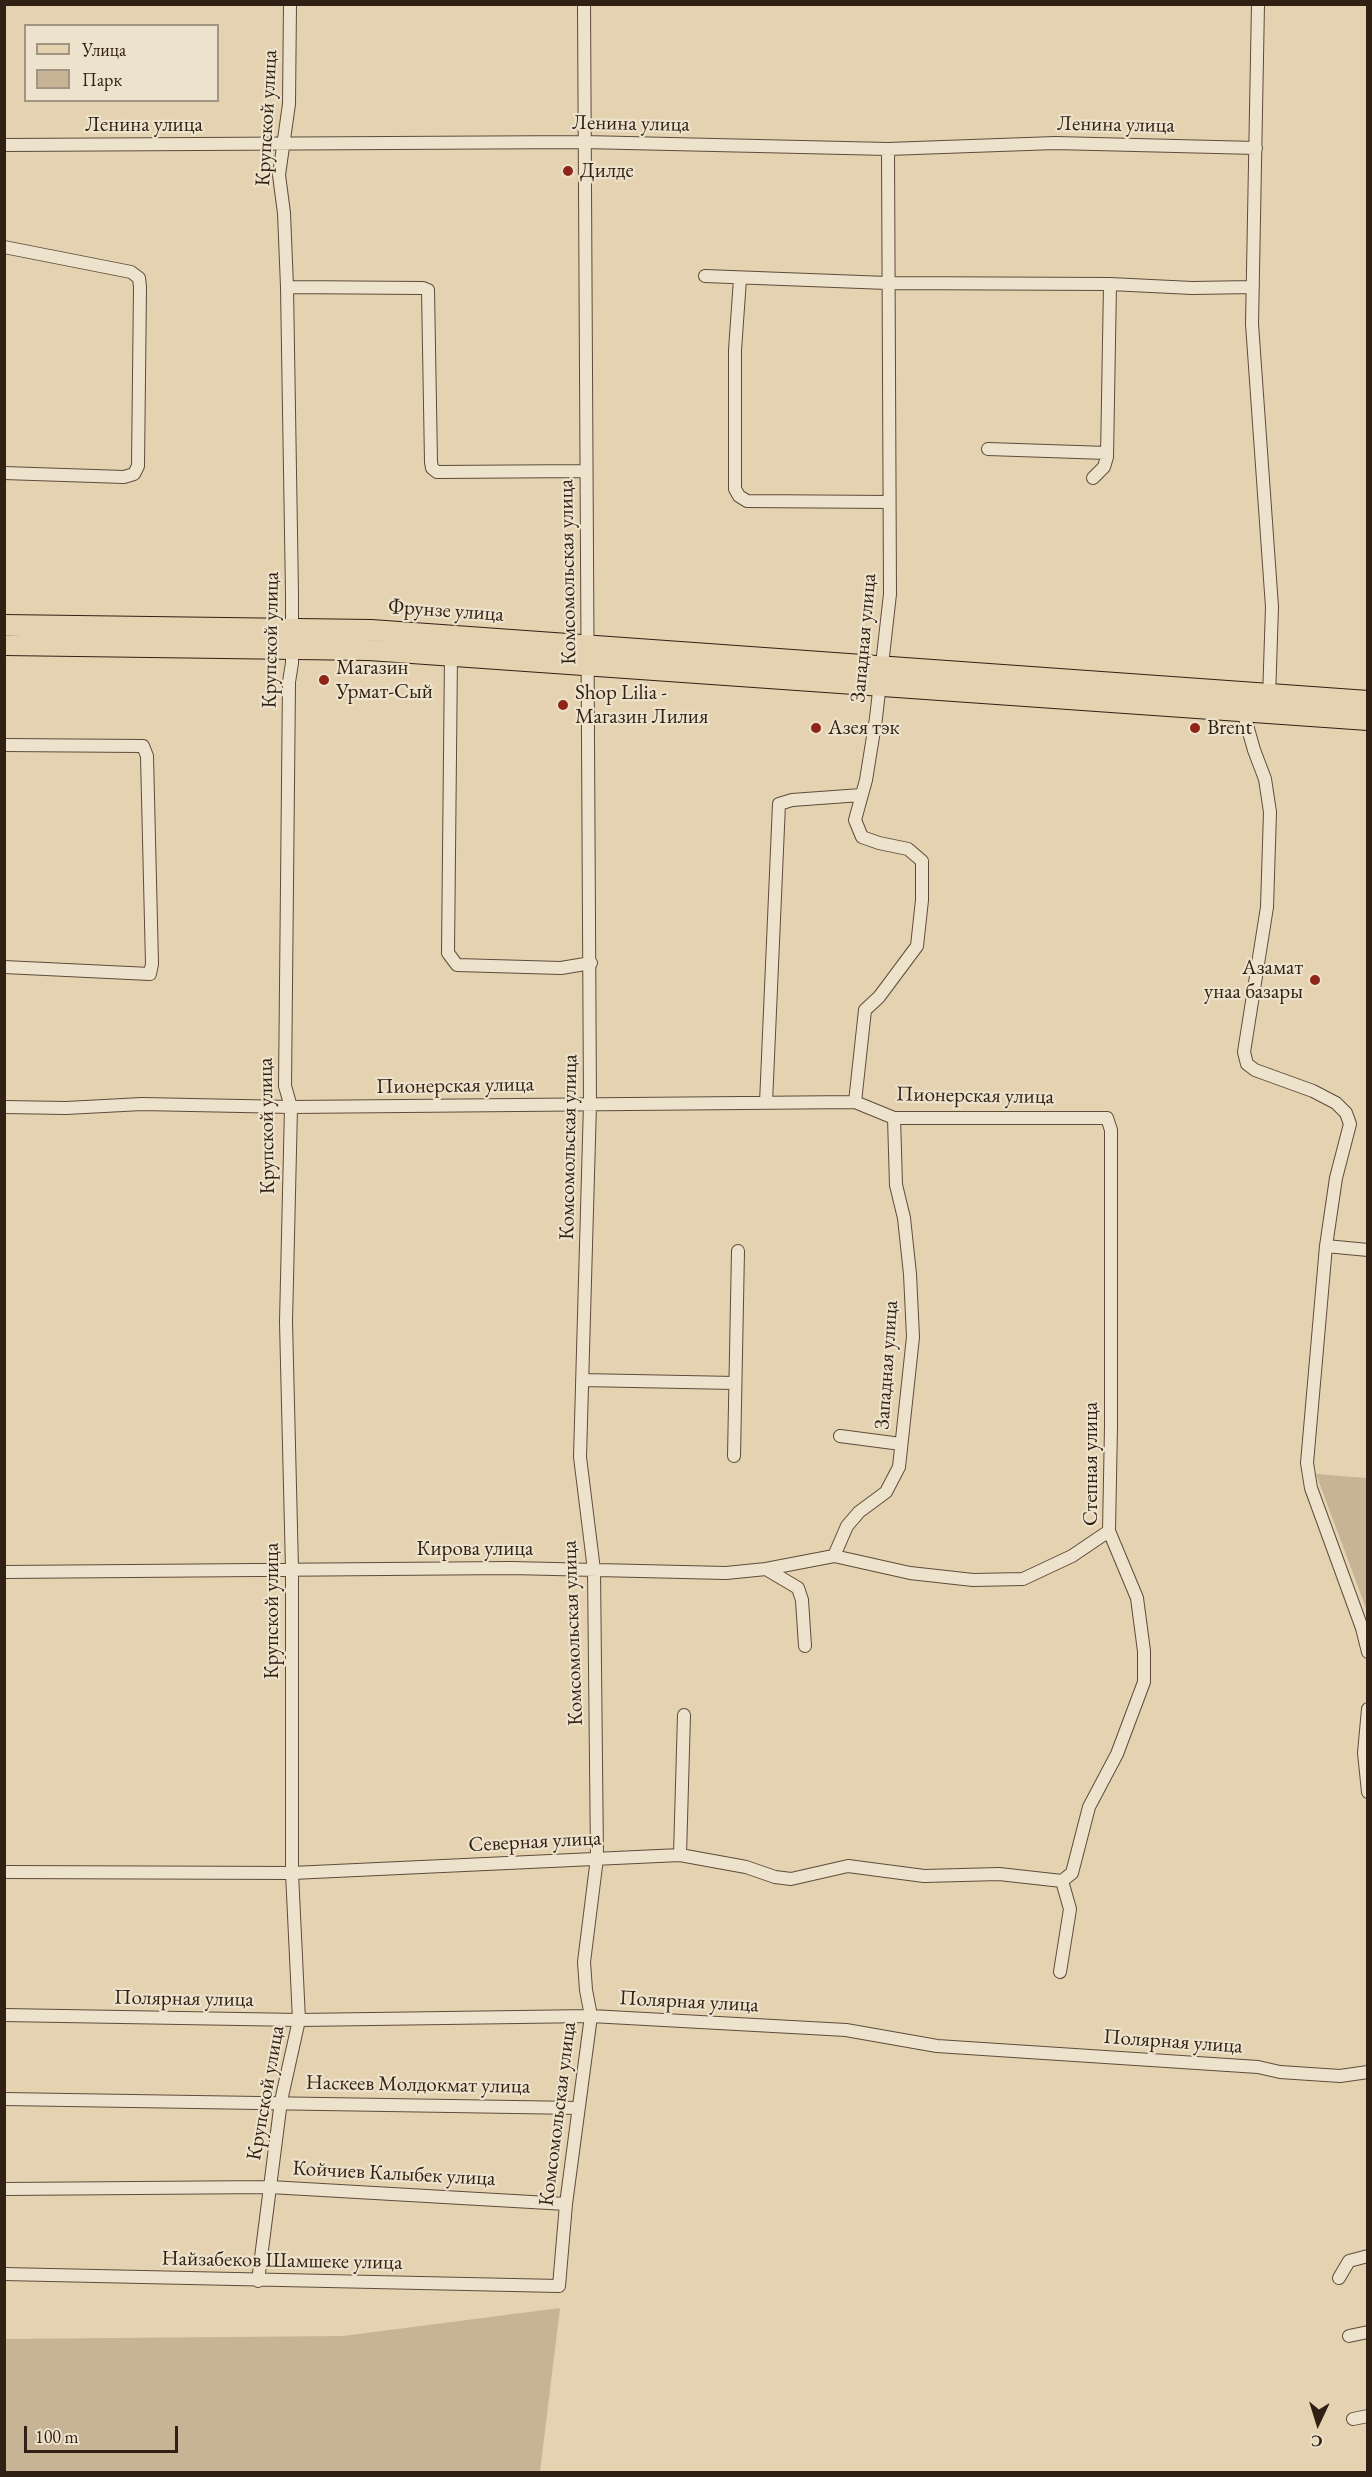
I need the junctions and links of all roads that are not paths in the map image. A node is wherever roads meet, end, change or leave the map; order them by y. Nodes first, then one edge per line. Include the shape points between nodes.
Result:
1 (290, 4) edge
2 (584, 4) edge
3 (1258, 4) edge
4 (584, 142) junction
5 (4, 145) edge
6 (284, 145) junction
7 (1256, 148) junction
8 (888, 149) junction
9 (4, 247) edge
10 (705, 276) dead end
11 (740, 279) junction
12 (887, 282) junction
13 (1110, 284) junction
14 (1253, 286) junction
15 (287, 287) junction
16 (988, 449) dead end
17 (1107, 453) junction
18 (586, 471) junction
19 (4, 473) edge
20 (1094, 478) dead end
21 (889, 502) junction
22 (4, 625) edge
23 (292, 627) junction
24 (4, 645) edge
25 (292, 647) junction
26 (451, 655) junction
27 (589, 655) junction
28 (881, 676) junction
29 (1144, 694) junction
30 (1368, 701) edge
31 (1268, 703) junction
32 (1243, 711) junction
33 (1368, 720) edge
34 (4, 745) edge
35 (861, 795) junction
36 (591, 963) junction
37 (4, 967) edge
38 (855, 1102) junction
39 (766, 1103) junction
40 (590, 1104) junction
41 (4, 1107) edge
42 (291, 1107) junction
43 (894, 1118) junction
44 (1111, 1130) joint
45 (1326, 1246) junction
46 (1368, 1250) edge
47 (738, 1251) dead end
48 (582, 1380) junction
49 (735, 1383) junction
50 (840, 1436) dead end
51 (901, 1444) junction
52 (734, 1456) dead end
53 (1109, 1531) junction
54 (834, 1556) junction
55 (292, 1569) junction
56 (766, 1569) junction
57 (594, 1570) junction
58 (4, 1572) edge
59 (805, 1646) dead end
60 (1368, 1652) edge
61 (1368, 1709) edge
62 (684, 1715) dead end
63 (1366, 1766) edge
64 (1368, 1792) edge
65 (680, 1855) junction
66 (597, 1858) junction
67 (4, 1872) edge
68 (292, 1873) junction
69 (1062, 1881) junction
70 (1060, 1972) dead end
71 (4, 2015) edge
72 (591, 2016) junction
73 (299, 2020) junction
74 (1368, 2072) edge
75 (4, 2099) edge
76 (281, 2102) junction
77 (578, 2108) junction
78 (270, 2187) junction
79 (4, 2189) edge
80 (566, 2204) junction
81 (1368, 2256) edge
82 (4, 2274) edge
83 (1339, 2278) dead end
84 (258, 2281) junction
85 (559, 2286) joint
86 (1368, 2332) edge
87 (1350, 2336) dead end
88 (1368, 2416) edge
89 (1353, 2418) dead end

1 - 6 street, Крупской улица via 289,104
2 - 4 street, Комсомольская улица
3 - 7 street
4 - 6 street, Ленина улица
4 - 8 street, Ленина улица
4 - 18 street, Комсомольская улица
5 - 6 street, Ленина улица
6 - 15 street, Крупской улица via 279,175
7 - 8 street, Ленина улица via 1055,143
7 - 14 street
8 - 12 street, Западная улица
9 - 19 street via 131,272 139,278 140,287 138,466 134,474 124,477
10 - 11 street
11 - 12 street
11 - 21 street via 735,373 738,496 747,501
12 - 13 street
12 - 21 street, Западная улица
13 - 14 street
13 - 17 street
14 - 31 street via 1252,324 1272,607
15 - 18 street via 428,290 431,462 437,472
15 - 23 street, Крупской улица
16 - 17 street
17 - 20 street via 1104,467
18 - 27 street, Комсомольская улица
21 - 28 street, Западная улица via 890,594
22 - 23 main road, Фрунзе улица
23 - 25 street, Крупской улица
23 - 27 main road, Фрунзе улица via 371,630
24 - 25 main road, Фрунзе улица
25 - 26 main road, Фрунзе улица
25 - 42 street, Крупской улица via 285,1086
26 - 27 main road, Фрунзе улица
26 - 36 street via 448,953 457,965 561,968
27 - 28 main road, Фрунзе улица
27 - 36 street, Комсомольская улица
28 - 29 main road, Фрунзе улица
28 - 35 street, Западная улица
29 - 31 main road
29 - 32 main road
30 - 31 main road
31 - 32 main road
31 - 33 main road
32 - 45 street via 1270,812 1267,907 1244,1052 1247,1064 1255,1070 1313,1091 1346,1113 1350,1124 1348,1139 1336,1178
34 - 37 street via 143,746 147,756 152,964 150,974
35 - 38 street, Западная улица via 855,820 862,837 908,849 922,861 922,900 917,946 865,1010
35 - 39 street via 779,804
36 - 40 street, Комсомольская улица
38 - 39 street, Пионерская улица
38 - 43 street, Пионерская улица
39 - 40 street, Пионерская улица
40 - 42 street, Пионерская улица
40 - 48 street, Комсомольская улица
41 - 42 street, Пионерская улица via 142,1104
42 - 55 street, Крупской улица via 286,1322
43 - 44 street, Пионерская улица via 1095,1116 1107,1118
43 - 51 street, Западная улица via 896,1185 904,1218 913,1337
44 - 53 street, Степная улица
45 - 46 street
45 - 60 street via 1307,1463 1311,1488
47 - 49 street
48 - 49 street
48 - 57 street, Комсомольская улица via 580,1457
49 - 52 street
50 - 51 street
51 - 54 street, Западная улица via 899,1467 886,1492 847,1526
53 - 54 street, Кирова улица via 1072,1556 1023,1579 973,1580 910,1573
53 - 69 street, Степная улица via 1137,1598 1144,1682 1117,1754 1089,1807 1072,1873
54 - 56 street, Кирова улица
55 - 57 street, Кирова улица
55 - 58 street, Кирова улица
55 - 68 street, Крупской улица
56 - 57 street, Кирова улица via 726,1573
56 - 59 street via 798,1588
57 - 66 street, Комсомольская улица
61 - 63 street
62 - 65 street
63 - 64 street
65 - 66 street, Северная улица
65 - 69 street, Северная улица via 791,1879 848,1866 924,1875 999,1874
66 - 68 street, Северная улица
66 - 72 street, Комсомольская улица via 584,1962
67 - 68 street, Северная улица
68 - 73 street, Крупской улица
69 - 70 street via 1070,1909
71 - 73 street, Полярная улица
72 - 73 street, Полярная улица
72 - 74 street, Полярная улица via 846,2030 937,2046 1258,2067 1280,2072 1340,2076
72 - 77 street, Комсомольская улица
73 - 76 street, Крупской улица
75 - 76 street, Наскеев Молдокмат улица
76 - 77 street, Наскеев Молдокмат улица
76 - 78 street, Крупской улица
77 - 80 street, Комсомольская улица
78 - 79 street, Койчиев Калыбек улица
78 - 80 street, Койчиев Калыбек улица
78 - 84 street, Крупской улица
80 - 85 street, Комсомольская улица
81 - 83 street via 1349,2261
82 - 84 street, Найзабеков Шамшеке улица
84 - 85 street, Найзабеков Шамшеке улица
86 - 87 street
88 - 89 street

